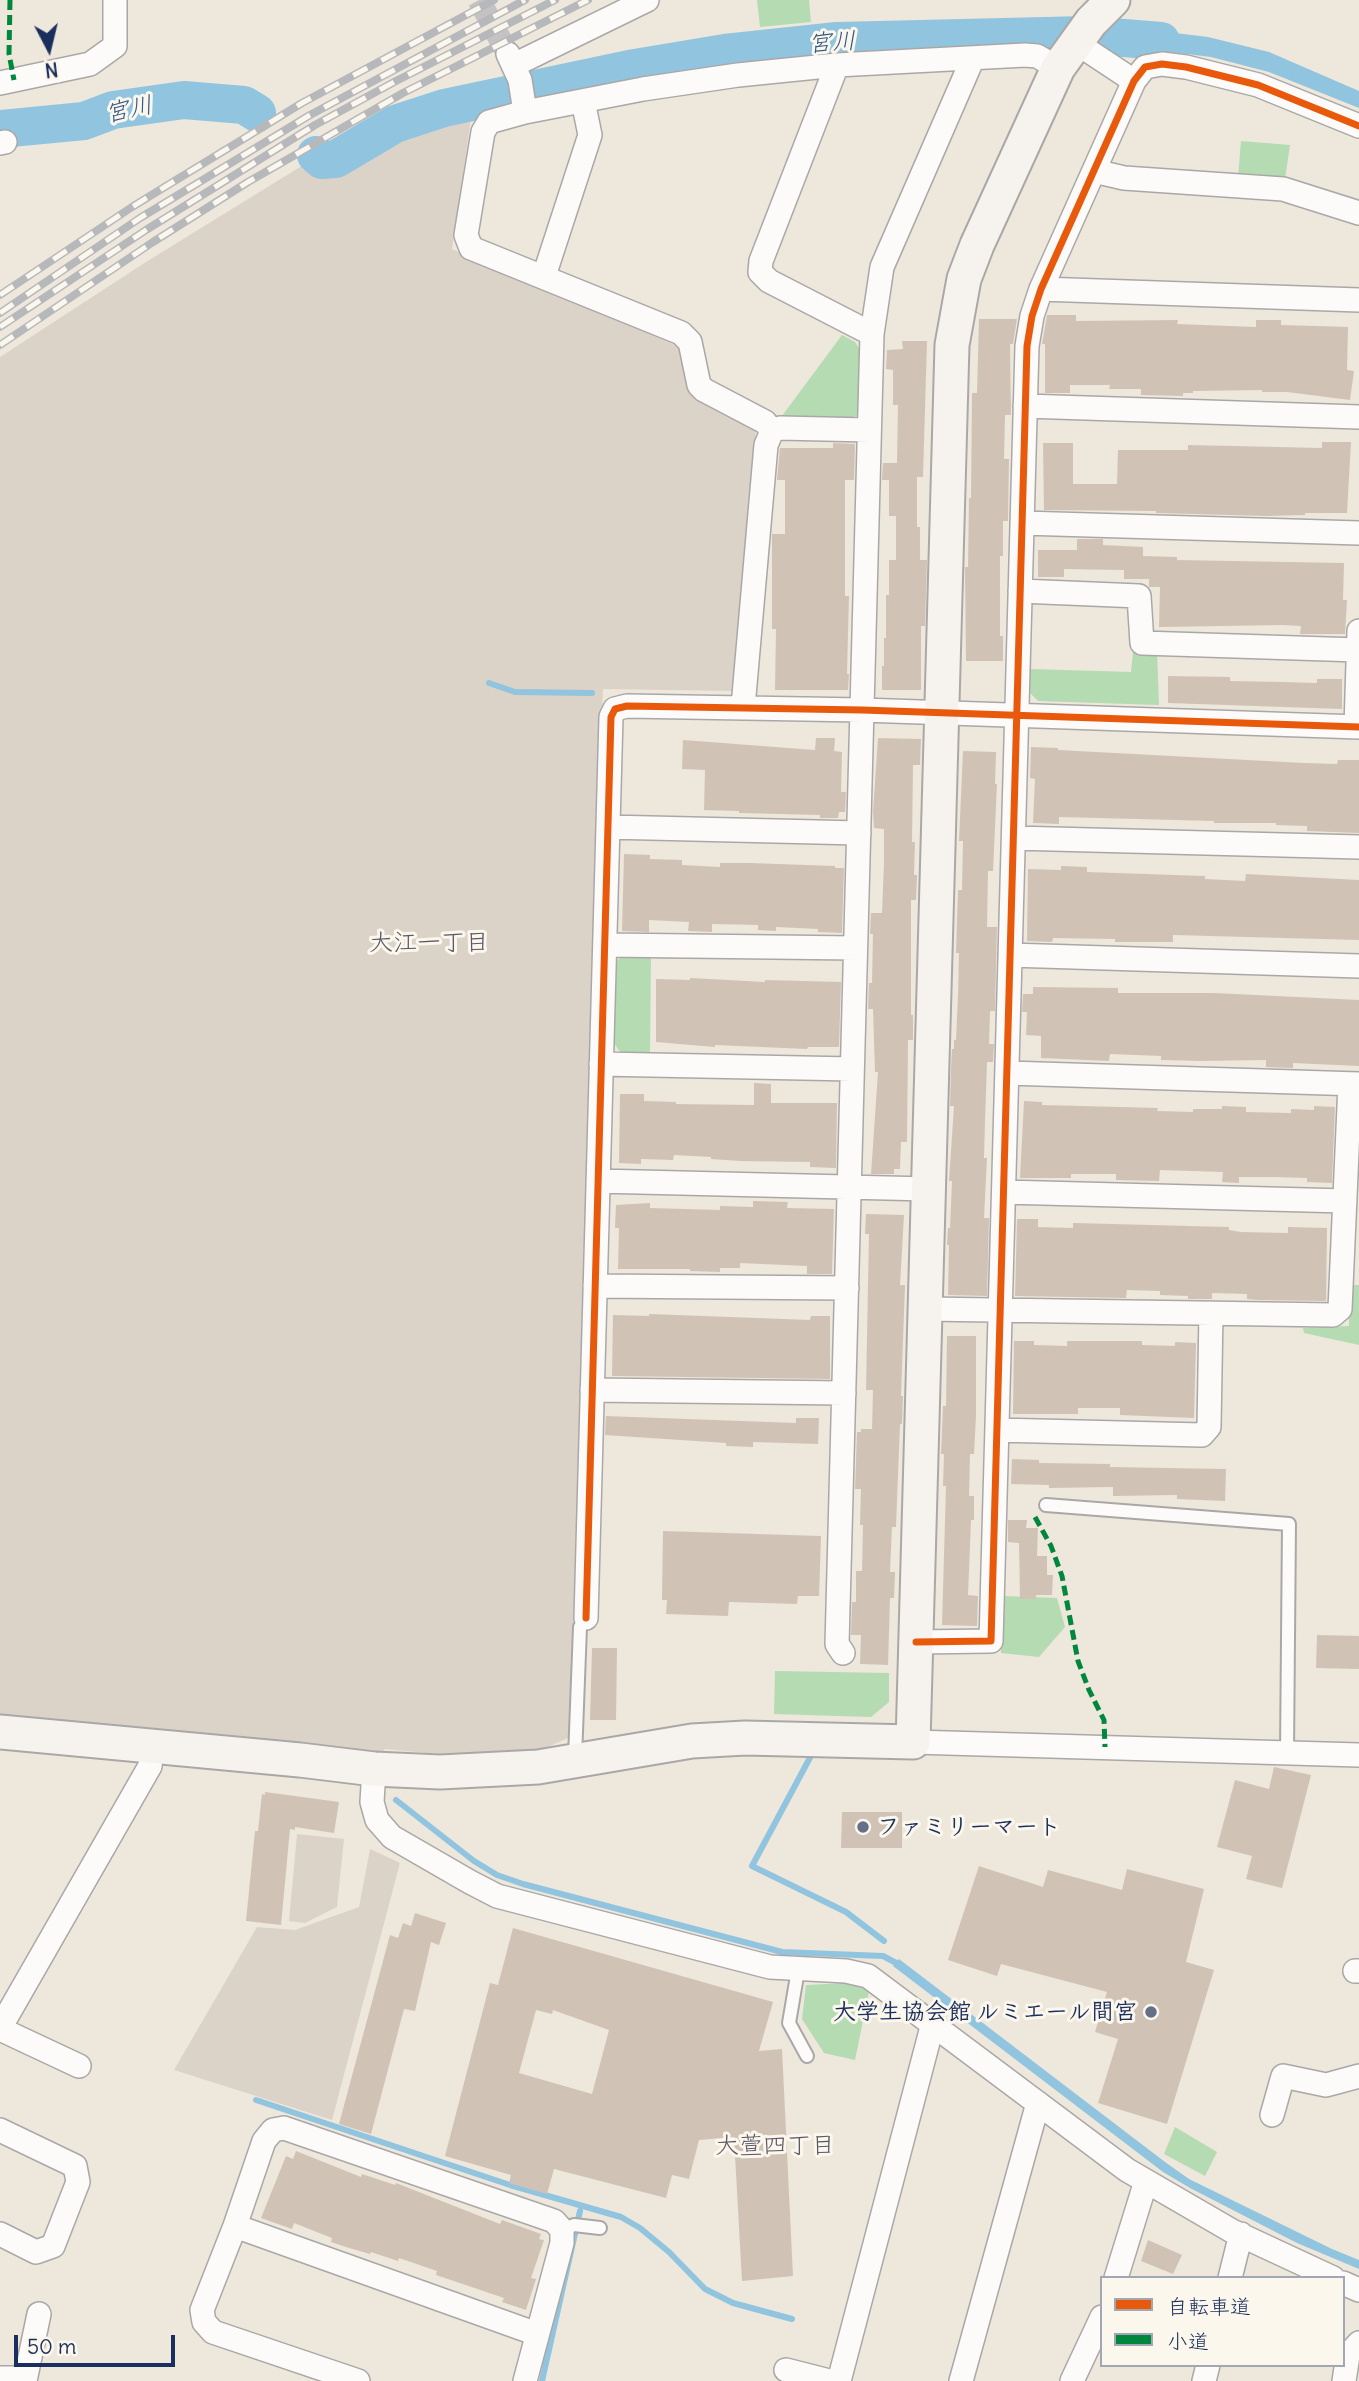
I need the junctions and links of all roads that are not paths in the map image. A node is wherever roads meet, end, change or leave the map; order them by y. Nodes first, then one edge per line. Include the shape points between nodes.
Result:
1 (115, 0) edge
2 (647, 0) edge
3 (1113, 0) edge
4 (1067, 55) junction
5 (973, 58) junction
6 (836, 65) junction
7 (1134, 81) junction
8 (0, 83) edge
9 (583, 101) junction
10 (525, 112) junction
11 (1359, 126) edge
12 (1094, 171) junction
13 (1359, 212) edge
14 (544, 276) junction
15 (1041, 289) junction
16 (1359, 300) edge
17 (872, 334) junction
18 (1025, 406) junction
19 (1359, 417) edge
20 (869, 430) junction
21 (772, 431) junction
22 (1022, 523) junction
23 (1359, 533) edge
24 (1020, 591) junction
25 (1359, 631) edge
26 (1359, 650) edge
27 (743, 707) junction
28 (862, 710) junction
29 (941, 713) junction
30 (1017, 716) junction
31 (1358, 727) edge
32 (608, 827) junction
33 (859, 833) junction
34 (1014, 838) junction
35 (1359, 847) edge
36 (605, 946) junction
37 (856, 948) junction
38 (1010, 955) junction
39 (1359, 966) edge
40 (601, 1064) junction
41 (852, 1069) junction
42 (1007, 1073) junction
43 (1354, 1084) edge
44 (598, 1181) junction
45 (849, 1186) junction
46 (928, 1189) junction
47 (1004, 1192) junction
48 (1345, 1200) junction
49 (595, 1286) junction
50 (847, 1288) junction
51 (925, 1309) junction
52 (1000, 1311) junction
53 (1211, 1313) junction
54 (592, 1390) junction
55 (844, 1393) junction
56 (997, 1430) junction
57 (1046, 1505) dead end
58 (586, 1618) joint
59 (915, 1642) junction
60 (843, 1653) dead end
61 (0, 1732) edge
62 (913, 1742) junction
63 (152, 1746) junction
64 (1287, 1752) junction
65 (1359, 1755) edge
66 (575, 1762) junction
67 (374, 1769) junction
68 (798, 1970) junction
69 (933, 2023) junction
70 (0, 2028) edge
71 (807, 2056) dead end
72 (79, 2066) dead end
73 (1359, 2076) edge
74 (1038, 2103) junction
75 (1272, 2115) dead end
76 (0, 2130) edge
77 (1146, 2181) junction
78 (235, 2226) junction
79 (573, 2227) junction
80 (600, 2228) dead end
81 (0, 2234) edge
82 (1241, 2234) junction
83 (1117, 2276) edge
84 (1230, 2276) edge
85 (1329, 2276) edge
86 (39, 2314) dead end
87 (1100, 2322) edge
88 (537, 2334) junction
89 (1359, 2343) edge
90 (786, 2370) dead end
91 (0, 2378) edge
92 (25, 2380) edge
93 (358, 2381) edge
94 (525, 2381) edge
95 (829, 2381) edge
96 (839, 2381) edge
97 (961, 2381) edge
98 (1072, 2381) edge
99 (1344, 2381) edge

1 - 8 street via 115,46 90,64
2 - 10 street via 514,66
3 - 4 street
4 - 5 street
4 - 7 street
4 - 29 street via 977,245 956,312
5 - 6 street
5 - 17 street via 882,267
6 - 9 street via 711,79
6 - 17 street via 760,272 769,281
7 - 11 street via 1146,67 1186,67 1258,85
7 - 12 street
9 - 10 street
9 - 14 street via 590,135
10 - 14 street via 489,122 483,132 466,235 471,248
12 - 13 street via 1124,178 1283,189
12 - 15 street
14 - 21 street via 681,333 690,342 699,385 765,422
15 - 16 street
15 - 18 street via 1027,346
17 - 20 street
18 - 19 street
18 - 22 street
20 - 21 street
20 - 28 street
21 - 27 street via 766,446
22 - 23 street
22 - 24 street
24 - 26 street via 1139,596 1142,643
24 - 30 street
25 - 26 street
26 - 31 street
27 - 28 street
27 - 32 street via 615,709 611,717
28 - 29 street
28 - 33 street
29 - 30 street
29 - 46 street
30 - 31 street
30 - 34 street
32 - 33 street
32 - 36 street
33 - 37 street
34 - 35 street
34 - 38 street
36 - 37 street
36 - 40 street
37 - 41 street
38 - 39 street
38 - 42 street
40 - 41 street
40 - 44 street
41 - 45 street
42 - 43 street
42 - 47 street
43 - 48 street
44 - 45 street
44 - 49 street
45 - 46 street
45 - 50 street
46 - 51 street
47 - 48 street
47 - 52 street
48 - 53 street via 1340,1309 1333,1315
49 - 50 street
49 - 54 street
50 - 55 street
51 - 52 street
51 - 59 street
52 - 53 street
52 - 56 street
53 - 56 street via 1209,1427 1202,1435
54 - 55 street
54 - 58 street
55 - 60 street via 837,1644
56 - 59 street via 991,1641
57 - 64 lane via 1289,1524
58 - 66 lane via 580,1627
59 - 62 street
61 - 63 street
62 - 64 street
62 - 66 street via 692,1741
63 - 67 street
63 - 70 street via 150,1766
64 - 65 street
66 - 67 street via 440,1772
67 - 68 street via 372,1802 377,1820 392,1836 497,1896 770,1967
68 - 69 street via 846,1970 868,1976
68 - 71 lane via 789,2023
69 - 74 street
69 - 96 street
70 - 72 street
73 - 75 street via 1326,2085 1283,2076
74 - 77 street
74 - 97 street
76 - 81 street via 75,2166 78,2182 53,2246 36,2252
77 - 82 street
77 - 83 street
78 - 79 street via 264,2141 273,2130 284,2128
78 - 88 street
78 - 93 street via 202,2311 204,2322 213,2332
79 - 80 lane
79 - 88 street via 562,2243
82 - 84 street
82 - 85 street
86 - 92 street
87 - 98 street
88 - 94 street
89 - 99 street via 1348,2354
90 - 95 street
91 - 92 street

